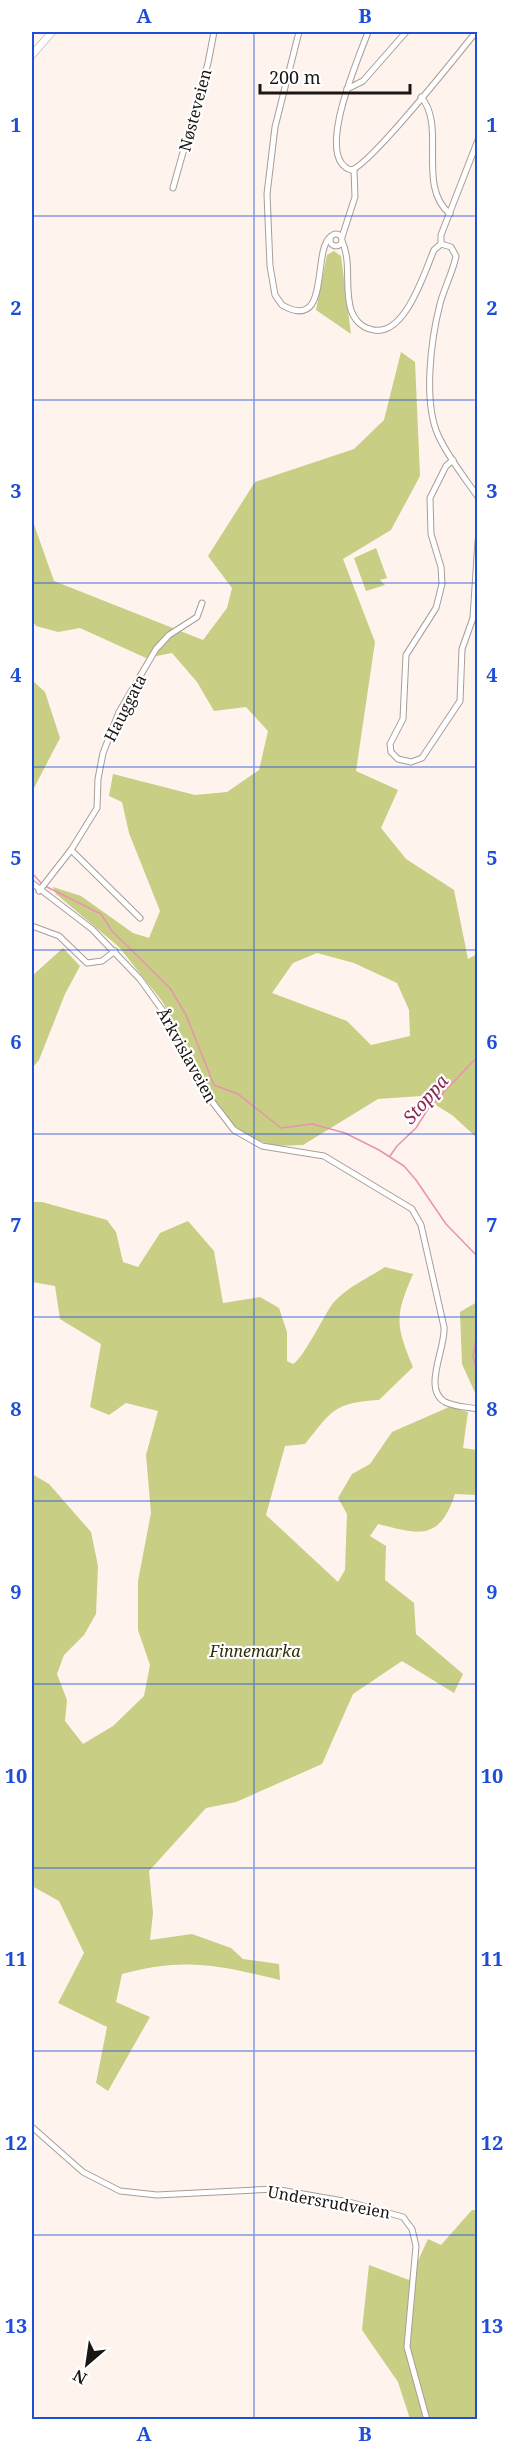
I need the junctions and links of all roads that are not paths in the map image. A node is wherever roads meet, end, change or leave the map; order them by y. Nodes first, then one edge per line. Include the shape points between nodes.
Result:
1 (52, 32) edge
2 (214, 32) edge
3 (299, 32) edge
4 (368, 32) edge
5 (406, 32) edge
6 (476, 32) edge
7 (32, 55) edge
8 (347, 89) junction
9 (422, 97) junction
10 (477, 140) edge
11 (354, 170) junction
12 (173, 188) dead end
13 (450, 214) junction
14 (343, 228) junction
15 (332, 236) junction
16 (342, 239) junction
17 (441, 244) junction
18 (334, 246) junction
19 (322, 252) junction
20 (345, 258) junction
21 (453, 460) junction
22 (477, 497) edge
23 (477, 541) edge
24 (202, 603) dead end
25 (71, 850) junction
26 (32, 883) edge
27 (42, 887) junction
28 (140, 918) dead end
29 (32, 926) edge
30 (115, 951) junction
31 (477, 1409) edge
32 (32, 2127) edge
33 (427, 2420) edge

1 - 7 main road
2 - 12 street, Nøsteveien
3 - 19 street via 275,127 267,194 270,266 275,295 282,306 299,310 315,300
4 - 8 street
5 - 8 street via 363,81
6 - 9 street
8 - 11 street via 337,152 343,166
9 - 11 street via 383,144
9 - 13 street via 430,119 435,193 441,207
10 - 13 street
11 - 14 street via 355,197
13 - 17 street
14 - 15 street
14 - 16 street
15 - 16 street
15 - 18 street
15 - 19 street
16 - 18 street
16 - 20 street
17 - 20 street via 434,250 403,315 381,331 365,328 354,316
17 - 21 street via 451,247 456,256 440,301 434,335 431,406 438,435
18 - 19 street
18 - 20 street
21 - 22 street
21 - 23 street via 430,498 431,534 442,584 434,612 406,654 403,719 390,744 398,759 411,762 422,758 460,701 462,649 473,618
24 - 25 street, Hauggata via 197,616 156,649 115,722 98,779 99,804
25 - 27 street, Hauggata
25 - 28 street
26 - 27 street, Årkvislaveien
27 - 30 street, Årkvislaveien
29 - 30 street via 59,936 87,963 102,961
30 - 31 street, Årkvislaveien via 163,1010 207,1095 234,1130 262,1146 324,1156 415,1213 444,1327 435,1389 447,1402
32 - 33 street, Undersrudveien via 83,2172 109,2187 131,2193 274,2189 349,2202 403,2217 412,2229 416,2246 407,2347

